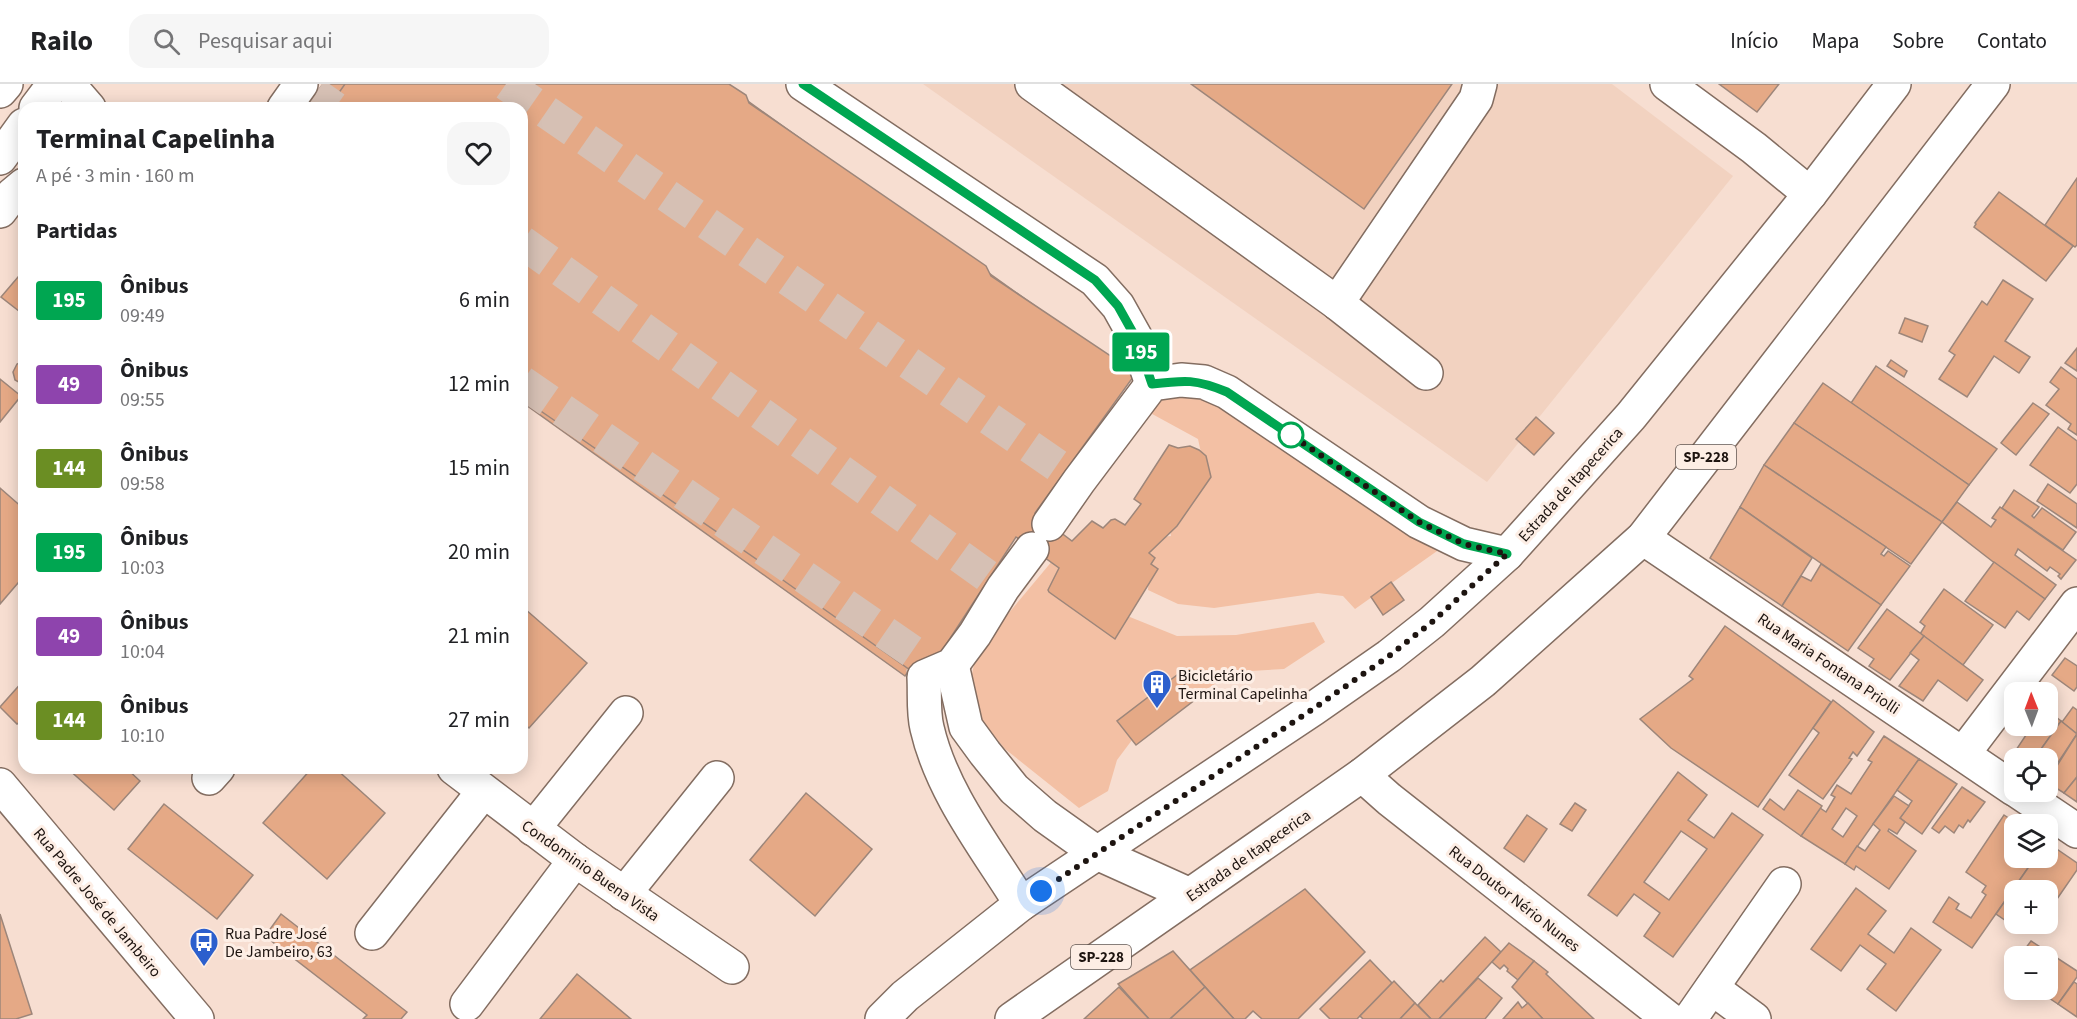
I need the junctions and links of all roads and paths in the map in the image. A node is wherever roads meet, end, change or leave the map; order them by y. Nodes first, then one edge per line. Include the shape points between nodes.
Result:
1 (6, 84) edge
2 (54, 84) edge
3 (68, 84) edge
4 (803, 84) edge
5 (1032, 84) edge
6 (1480, 84) edge
7 (1667, 84) edge
8 (1894, 84) edge
9 (1993, 84) edge
10 (306, 88) edge
11 (0, 91) edge
12 (40, 102) edge
13 (83, 102) edge
14 (291, 102) edge
15 (18, 133) edge
16 (0, 158) edge
17 (18, 190) edge
18 (1810, 194) junction
19 (0, 211) edge
20 (1337, 303) junction
21 (1426, 373) dead end
22 (1152, 384) junction
23 (1643, 538) junction
24 (1507, 554) junction
25 (2077, 604) edge
26 (952, 665) junction
27 (626, 713) dead end
28 (1963, 754) junction
29 (461, 774) edge
30 (1362, 775) junction
31 (717, 778) dead end
32 (2004, 782) edge
33 (0, 785) edge
34 (483, 792) junction
35 (2034, 802) edge
36 (533, 829) junction
37 (2077, 831) edge
38 (1097, 853) junction
39 (575, 860) junction
40 (1784, 884) dead end
41 (624, 894) junction
42 (1190, 895) junction
43 (1022, 904) junction
44 (372, 933) dead end
45 (732, 968) dead end
46 (1712, 988) junction
47 (467, 1004) dead end
48 (196, 1019) edge
49 (882, 1019) edge
50 (1012, 1019) edge
51 (1669, 1019) edge
52 (1690, 1019) edge
53 (1754, 1019) edge

1 - 11 main road
2 - 12 main road
3 - 13 main road
4 - 22 main road via 1095,280 1118,306
5 - 20 main road
6 - 20 main road via 1476,99
7 - 18 main road
8 - 18 main road, Estrada de Itapecerica
9 - 23 main road, Estrada de Itapecerica / SP-228
10 - 14 main road
15 - 16 main road
17 - 19 main road
18 - 24 main road, Estrada de Itapecerica via 1631,416
20 - 21 main road
22 - 24 main road via 1204,382 1227,392 1419,522 1464,544
22 - 26 main road via 1072,476 1041,536 996,583 975,634
23 - 28 main road, Rua Maria Fontana Priolli
23 - 30 main road, Estrada de Itapecerica / SP-228 via 1483,681
24 - 38 main road, Estrada de Itapecerica via 1389,656
25 - 28 main road
26 - 38 main road via 966,727 985,753 1014,789
26 - 43 main road via 924,677 926,726 933,752 965,818
27 - 36 main road
28 - 32 main road, Rua Maria Fontana Priolli
29 - 34 main road, Condominio Buena Vista
30 - 42 main road, Estrada de Itapecerica / SP-228
30 - 51 main road, Rua Doutor Nério Nunes
31 - 41 main road
33 - 48 main road, Rua Padre José de Jambeiro
34 - 36 main road, Condominio Buena Vista
34 - 44 main road
35 - 37 main road
36 - 39 main road, Condominio Buena Vista
38 - 42 main road
38 - 43 main road, Estrada de Itapecerica
39 - 41 main road, Condominio Buena Vista
39 - 47 main road
40 - 46 main road
41 - 45 main road, Condominio Buena Vista
42 - 50 main road, Estrada de Itapecerica / SP-228
43 - 49 main road, Estrada de Itapecerica via 905,996
46 - 52 main road
46 - 53 main road

